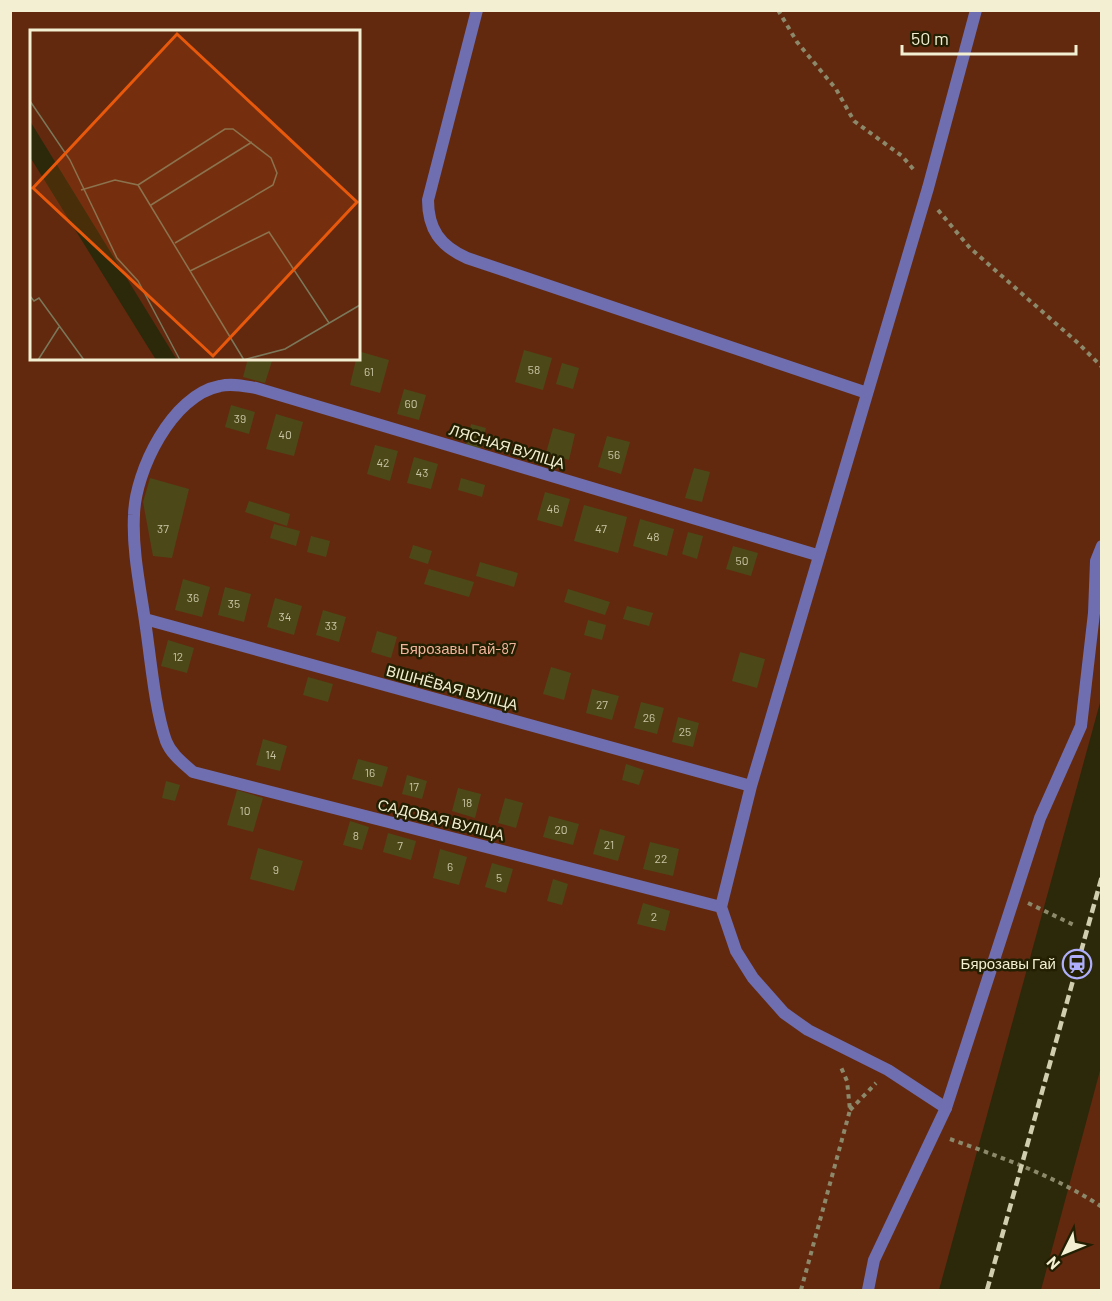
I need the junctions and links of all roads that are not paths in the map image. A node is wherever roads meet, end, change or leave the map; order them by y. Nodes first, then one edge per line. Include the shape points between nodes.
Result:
1 (477, 10) edge
2 (976, 10) edge
3 (867, 393) junction
4 (1101, 546) edge
5 (817, 555) junction
6 (145, 619) junction
7 (166, 742) joint
8 (751, 786) junction
9 (721, 907) junction
10 (946, 1108) junction
11 (868, 1290) edge

1 - 3 street via 428,200 428,217 443,244 466,258
2 - 3 street
3 - 5 street
4 - 10 street via 1096,561 1081,726 1040,818
5 - 6 street, ЛЯСНАЯ ВУЛІЦА via 256,388 219,386 203,392 175,416 154,444 137,490 133,531
5 - 8 street
6 - 7 street, ЛЯСНАЯ ВУЛІЦА
6 - 8 street, ВІШНЁВАЯ ВУЛІЦА
7 - 9 street, САДОВАЯ ВУЛІЦА via 193,772
8 - 9 street
9 - 10 street via 736,951 753,978 784,1013 824,1039 888,1070
10 - 11 street via 874,1260

